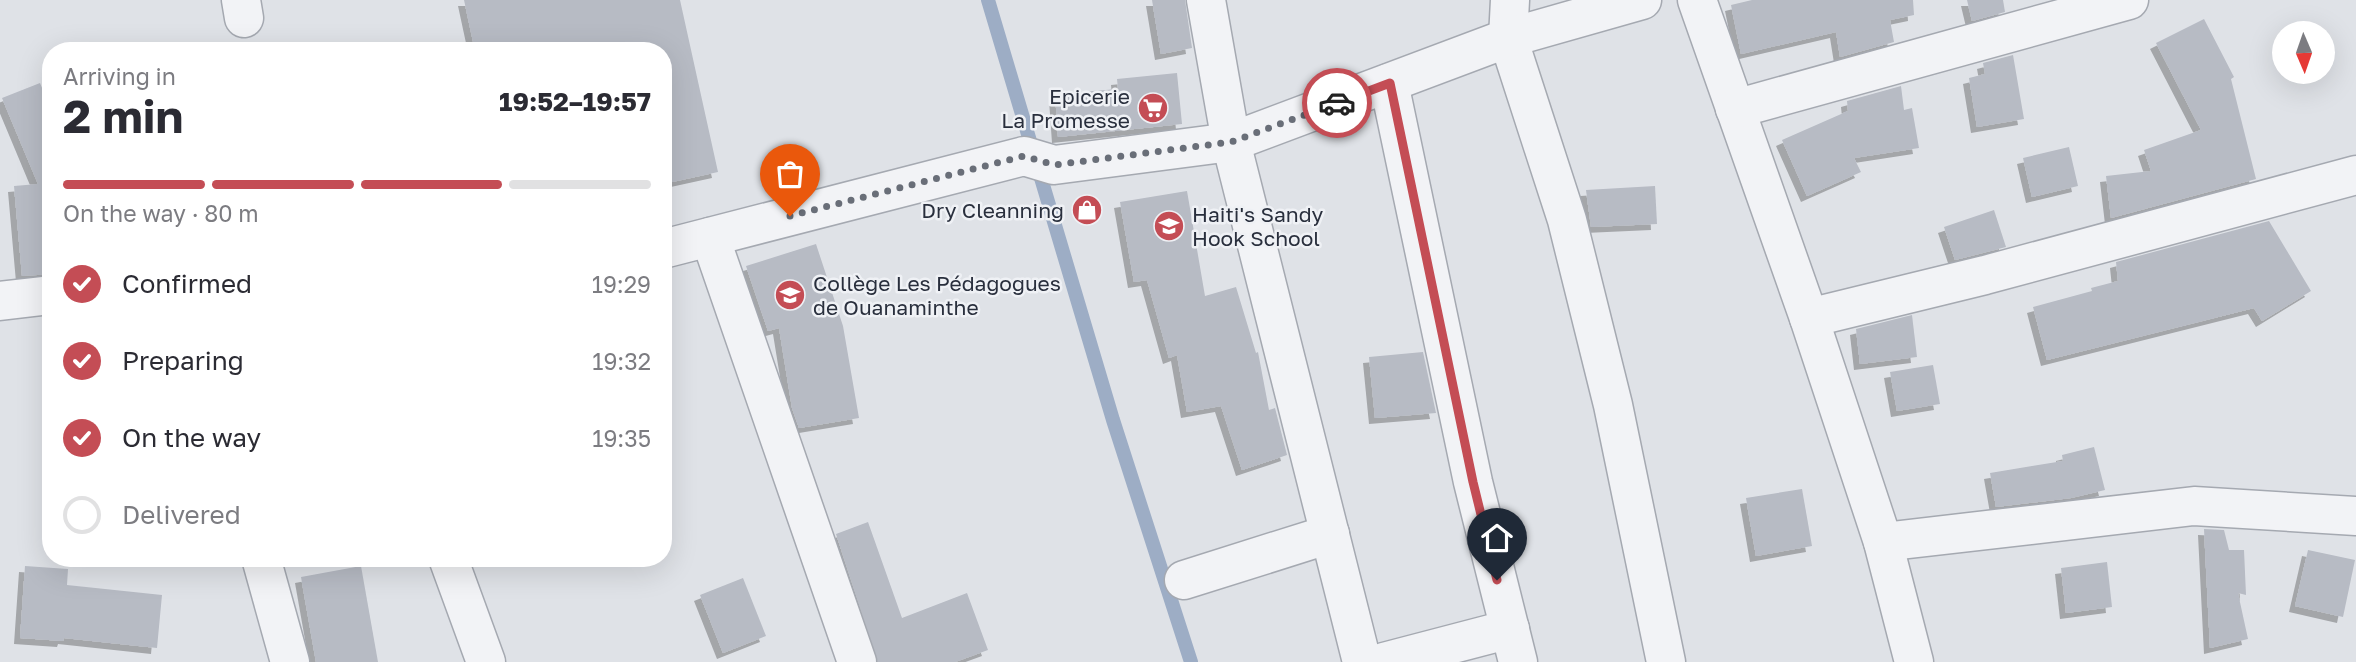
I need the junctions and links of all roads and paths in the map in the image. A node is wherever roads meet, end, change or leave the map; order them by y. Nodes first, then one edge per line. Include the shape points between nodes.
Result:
1 (1206, 0) edge
2 (1510, 0) edge
3 (1642, 0) edge
4 (1697, 0) edge
5 (2129, 0) edge
6 (1508, 38) junction
7 (1390, 83) junction
8 (1735, 109) junction
9 (1231, 142) junction
10 (2356, 174) edge
11 (710, 237) junction
12 (672, 247) edge
13 (42, 296) edge
14 (0, 301) edge
15 (1809, 318) junction
16 (2356, 516) edge
17 (1330, 534) junction
18 (1883, 542) junction
19 (264, 567) edge
20 (451, 567) edge
21 (1184, 580) dead end
22 (1514, 645) edge
23 (290, 662) edge
24 (486, 662) edge
25 (858, 662) edge
26 (1362, 662) edge
27 (1384, 662) edge
28 (1666, 662) edge
29 (1914, 662) edge

1 - 9 street
2 - 6 street
3 - 6 street
4 - 8 street
5 - 8 street
6 - 7 street
6 - 28 street via 1567,220
7 - 9 street
7 - 22 street via 1473,482
8 - 15 street
9 - 11 street via 1039,161
9 - 17 street
10 - 15 street
11 - 12 street
11 - 25 street
13 - 14 street
15 - 18 street
16 - 18 street via 2194,506
17 - 21 street
17 - 26 street
18 - 29 street
19 - 23 street
20 - 24 street
22 - 27 street

